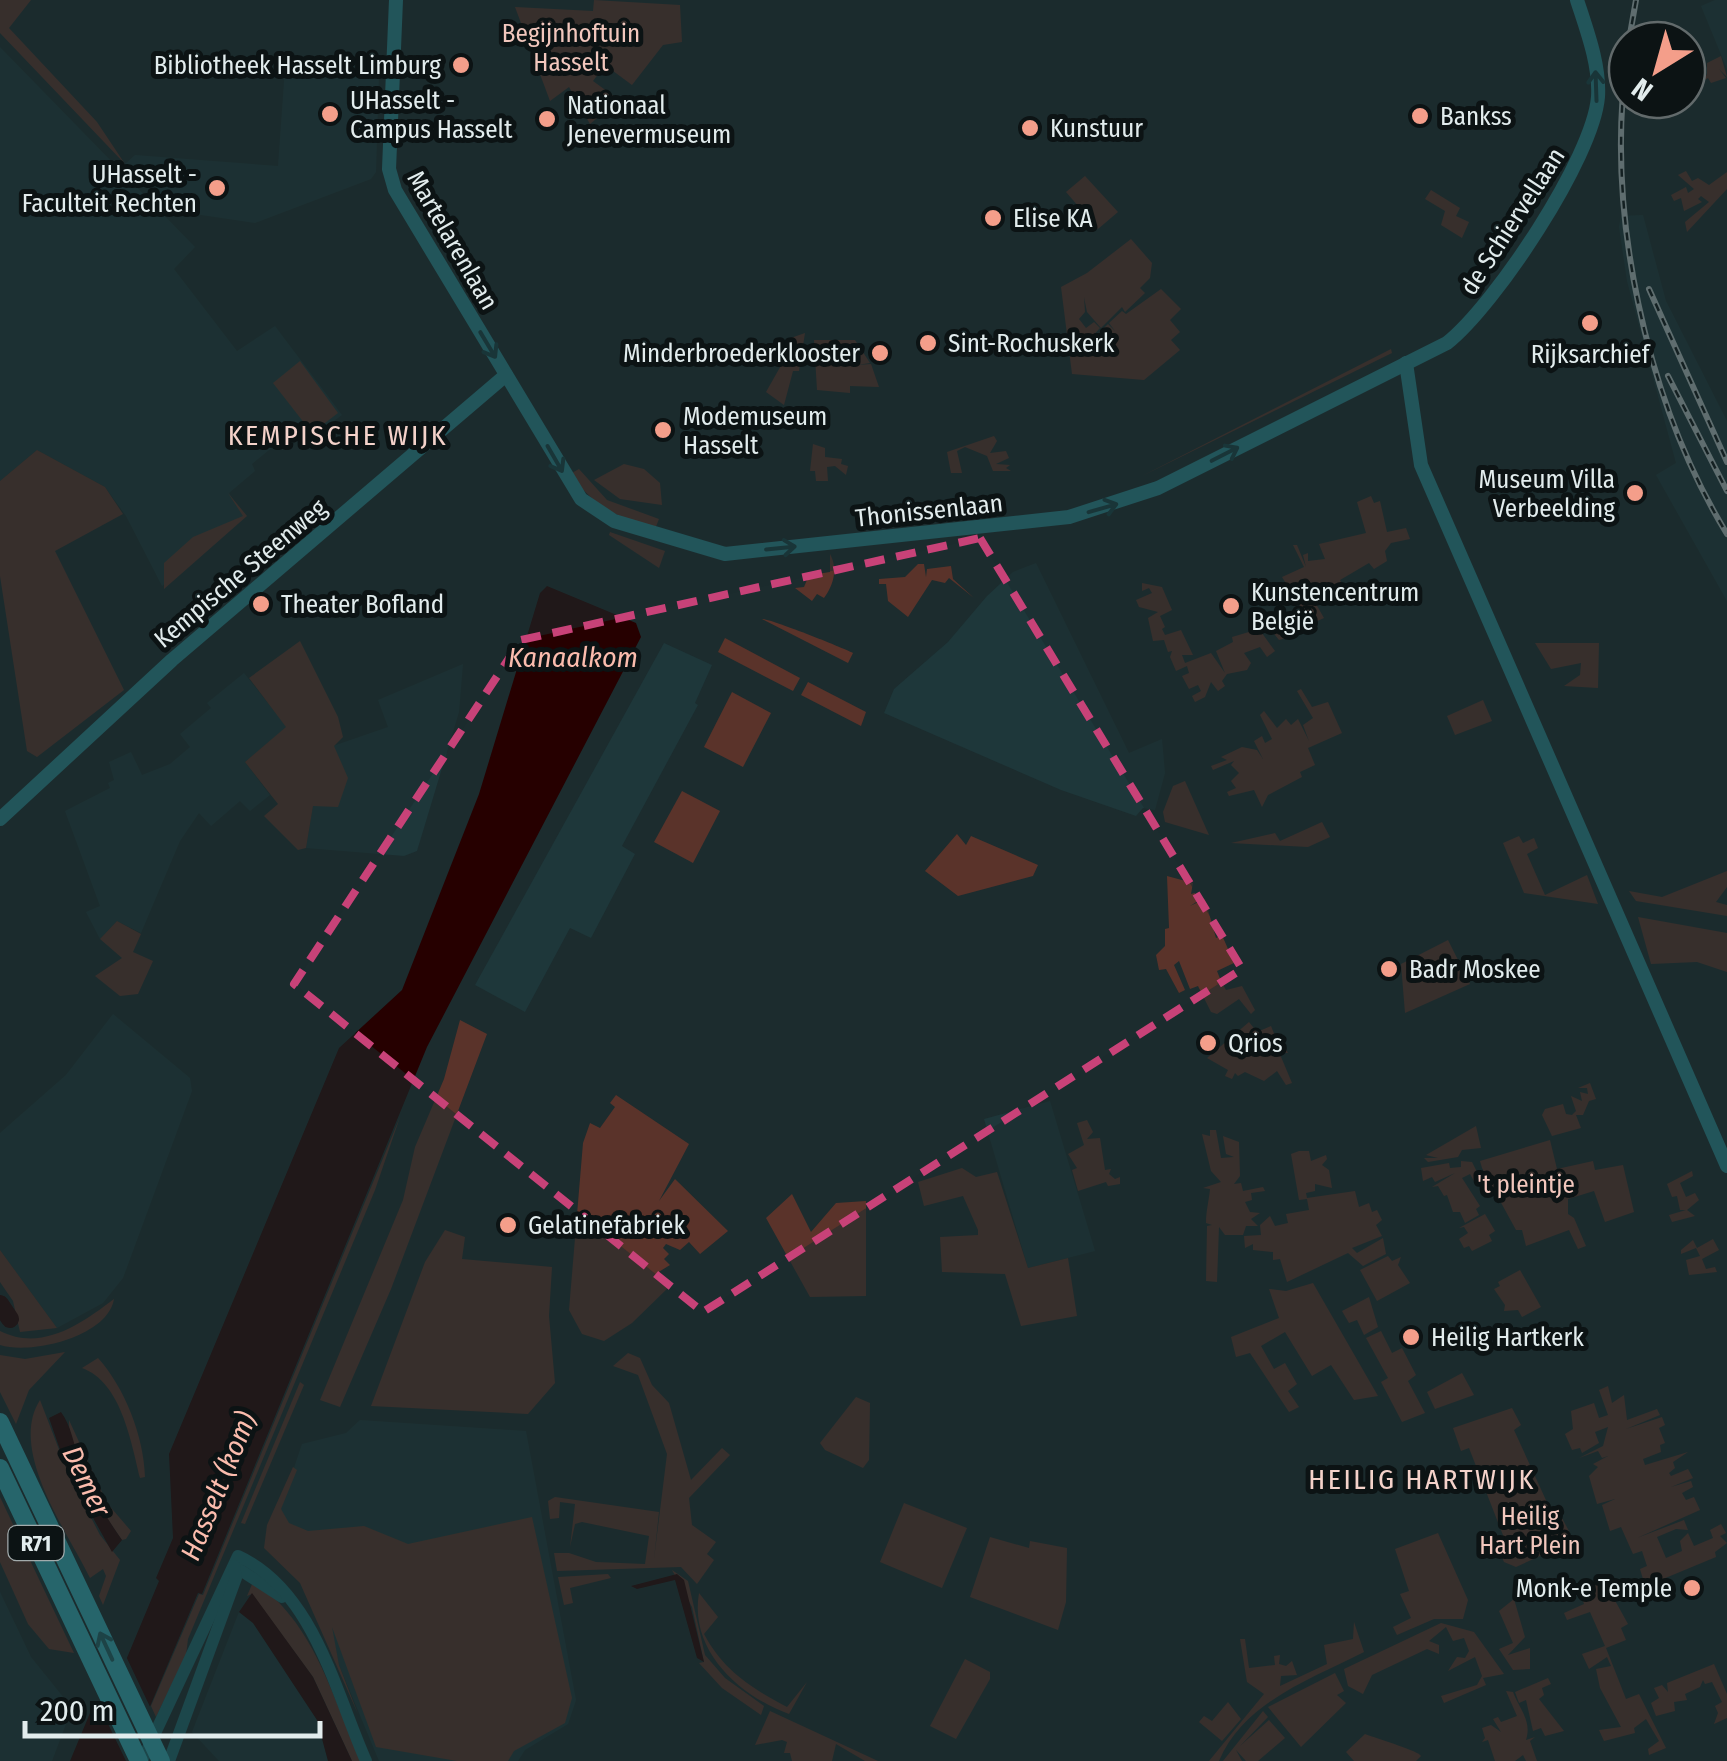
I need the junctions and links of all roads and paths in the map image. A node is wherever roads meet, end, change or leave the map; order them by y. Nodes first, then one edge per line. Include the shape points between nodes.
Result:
1 (396, 0) edge
2 (1578, 3) edge
3 (1406, 363) junction
4 (506, 375) junction
5 (2, 814) edge
6 (1727, 1166) edge
7 (0, 1422) edge
8 (0, 1468) edge
9 (236, 1561) junction
10 (140, 1761) edge
11 (161, 1761) edge
12 (169, 1761) edge
13 (366, 1761) edge

1 -> 4 main road, Martelarenlaan via 391,180
3 -> 2 main road, de Schiervellaan via 1447,344 1478,316 1584,150 1598,93
4 -> 3 main road, Thonissenlaan via 588,506 614,521 725,554 1094,511 1158,488
3 - 6 main road via 1422,465
4 - 5 main road, Kempische Steenweg
11 -> 7 highway, R71
8 - 10 highway, R71
9 - 10 street
9 - 12 street via 236,1578
9 - 13 street via 272,1588 309,1630

